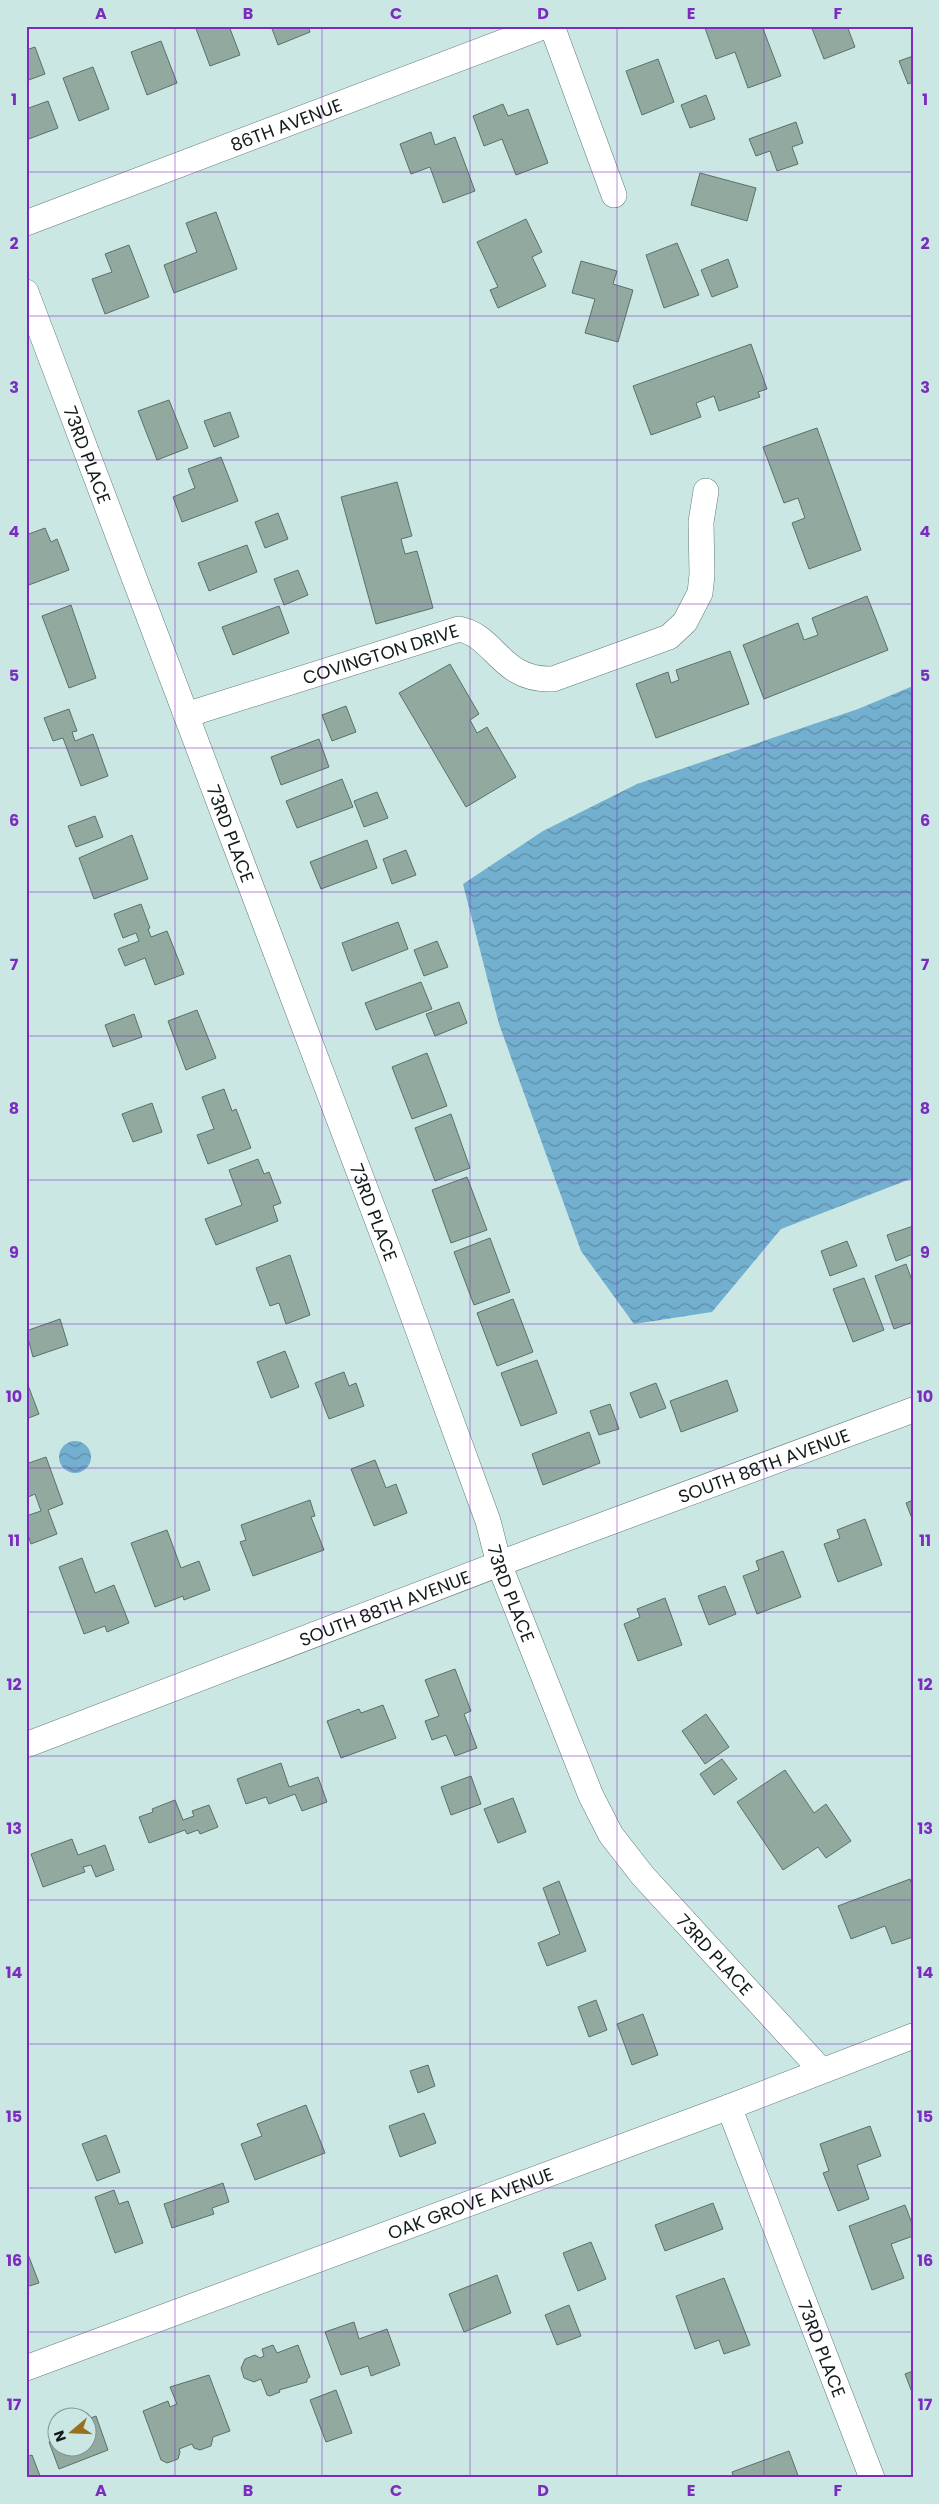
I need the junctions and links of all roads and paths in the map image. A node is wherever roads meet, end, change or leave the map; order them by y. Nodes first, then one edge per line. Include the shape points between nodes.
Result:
1 (545, 26) edge
2 (552, 26) edge
3 (614, 195) dead end
4 (26, 223) edge
5 (26, 292) edge
6 (706, 491) dead end
7 (186, 715) junction
8 (913, 1410) edge
9 (500, 1564) junction
10 (28, 1738) edge
11 (913, 2036) edge
12 (821, 2070) junction
13 (729, 2107) junction
14 (26, 2368) edge
15 (872, 2478) edge

1 - 4 street, 86TH AVENUE
2 - 3 street
5 - 7 street, 73RD PLACE
6 - 7 street, COVINGTON DRIVE via 701,522 700,593 684,622 669,637 554,679 544,679 516,671 472,633 459,629
7 - 9 street, 73RD PLACE via 413,1316 488,1522
8 - 9 street, SOUTH 88TH AVENUE
9 - 10 street, SOUTH 88TH AVENUE
9 - 12 street, 73RD PLACE via 591,1796 611,1835 643,1876
11 - 12 street, OAK GROVE AVENUE
12 - 13 street, OAK GROVE AVENUE
13 - 14 street, OAK GROVE AVENUE
13 - 15 street, 73RD PLACE

